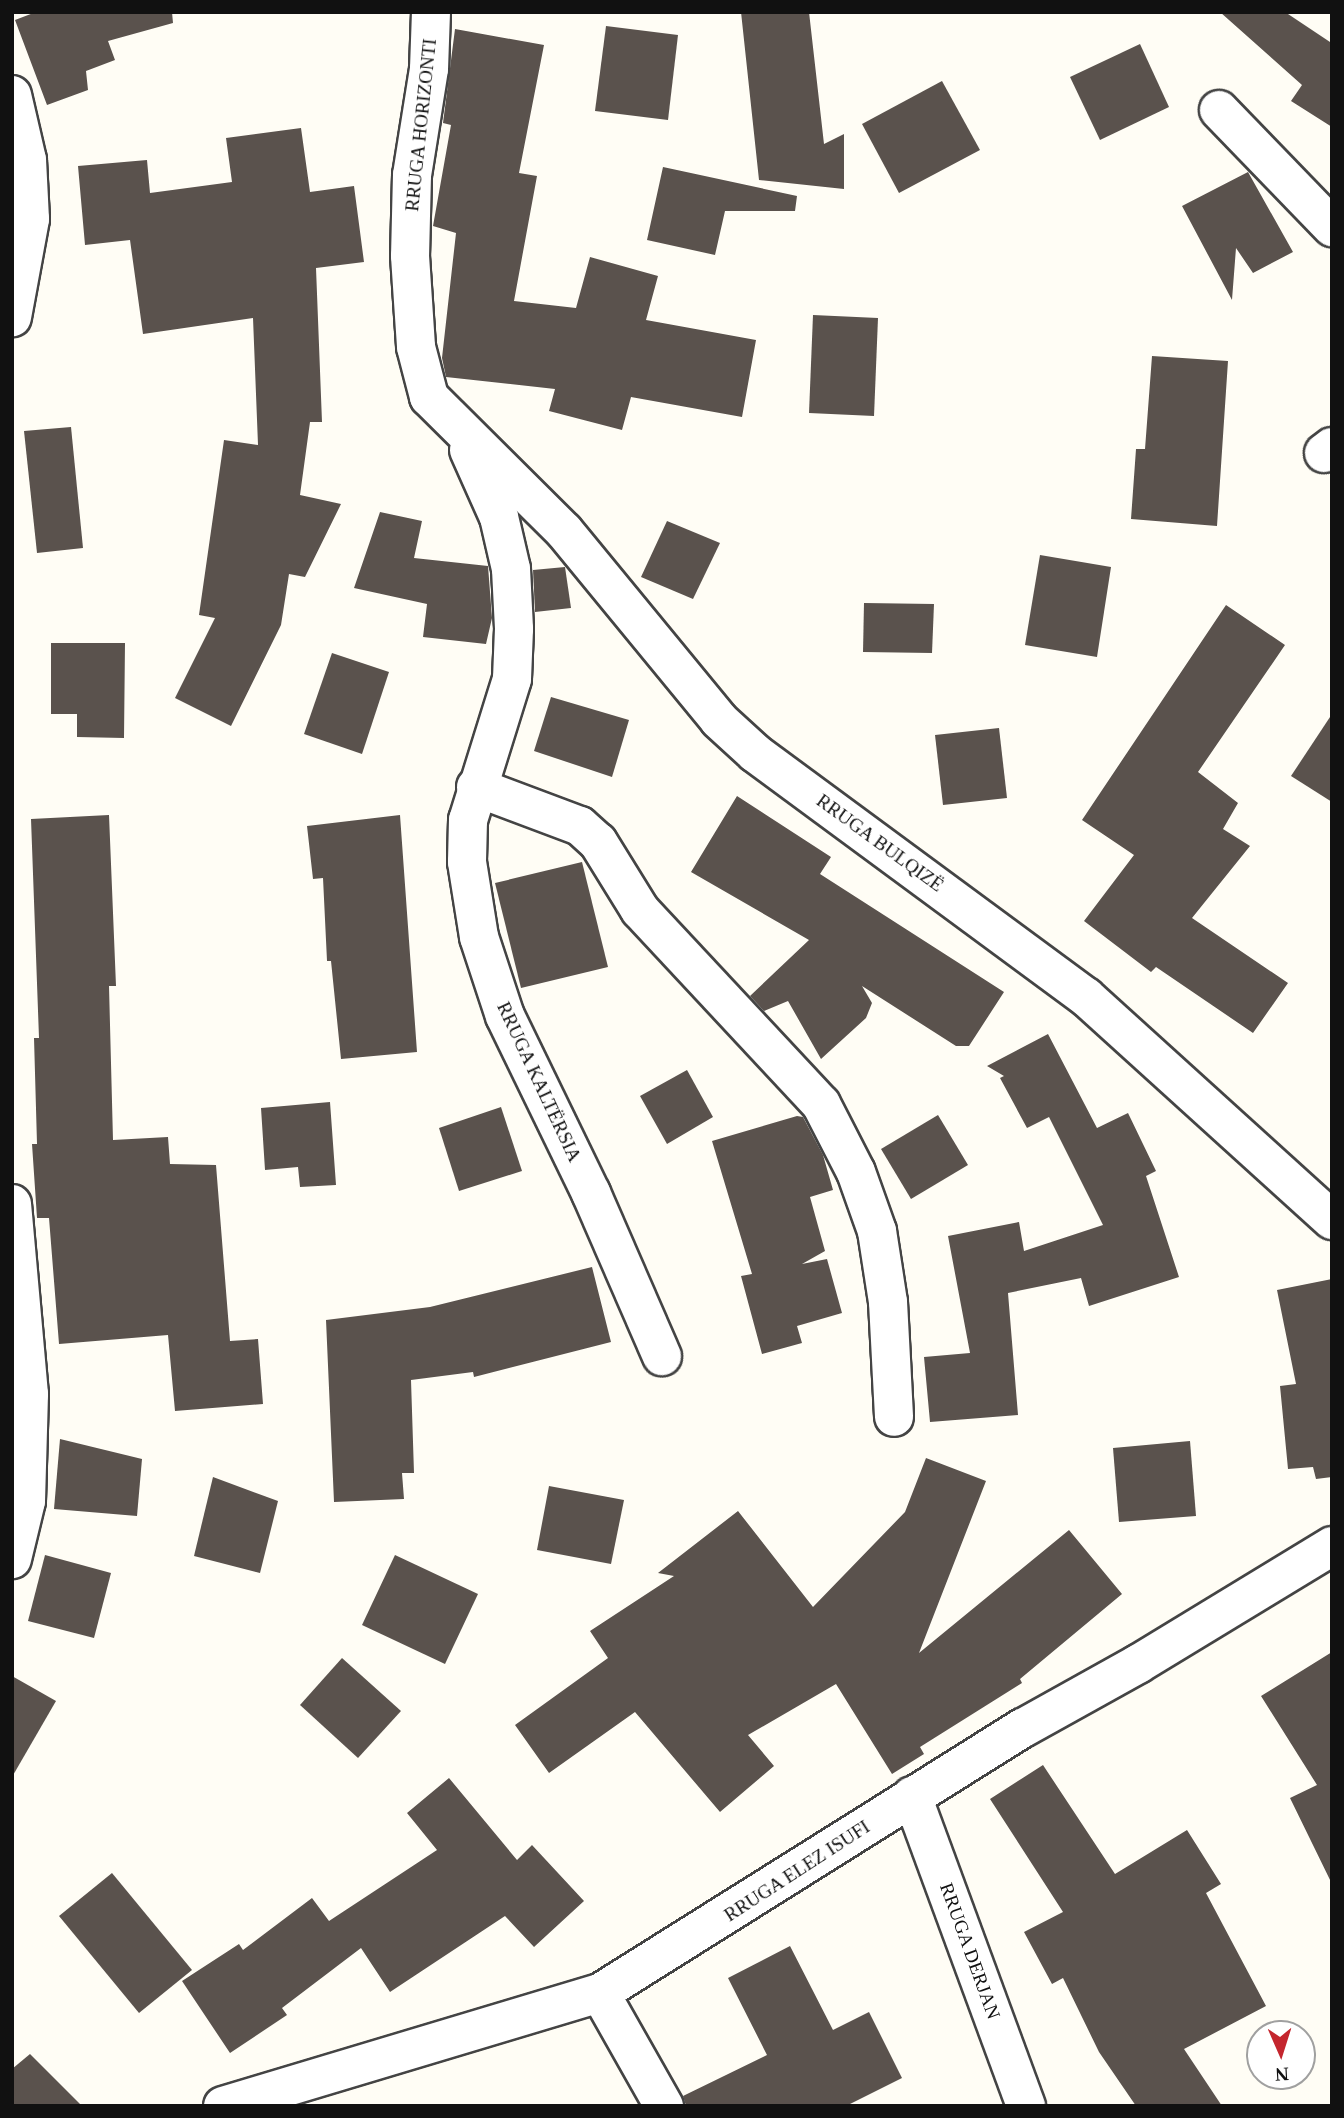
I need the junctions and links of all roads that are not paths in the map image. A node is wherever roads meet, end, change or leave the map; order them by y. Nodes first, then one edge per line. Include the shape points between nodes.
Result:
1 (431, 12) edge
2 (12, 94) edge
3 (1219, 110) dead end
4 (1332, 227) edge
5 (12, 317) edge
6 (461, 433) junction
7 (475, 787) junction
8 (12, 1204) edge
9 (1332, 1220) edge
10 (662, 1356) dead end
11 (894, 1417) dead end
12 (1332, 1546) edge
13 (12, 1559) edge
14 (912, 1796) junction
15 (600, 1993) junction
16 (291, 2095) edge
17 (223, 2106) edge
18 (664, 2106) edge
19 (1026, 2106) edge

1 - 6 street, RRUGA HORIZONTI via 429,69 412,175 416,347 429,397
2 - 5 street via 27,160 30,219
3 - 4 street
6 - 7 street, RRUGA KALTËRSIA via 499,517 511,569 514,629 509,690
6 - 9 street, RRUGA BULQIZË via 564,531 719,720 755,753 1086,997
7 - 10 street, RRUGA KALTËRSIA via 467,862 483,950 505,1016 591,1193
7 - 11 street via 580,826 598,842 640,910 821,1104 856,1172 877,1231 888,1302
8 - 13 street via 29,1394 26,1501
12 - 14 street, RRUGA ELEZ ISUFI
14 - 15 street, RRUGA ELEZ ISUFI via 687,1943
14 - 19 street, RRUGA DERJAN
15 - 16 street, RRUGA ELEZ ISUFI
15 - 18 street
16 - 17 street, RRUGA ELEZ ISUFI

